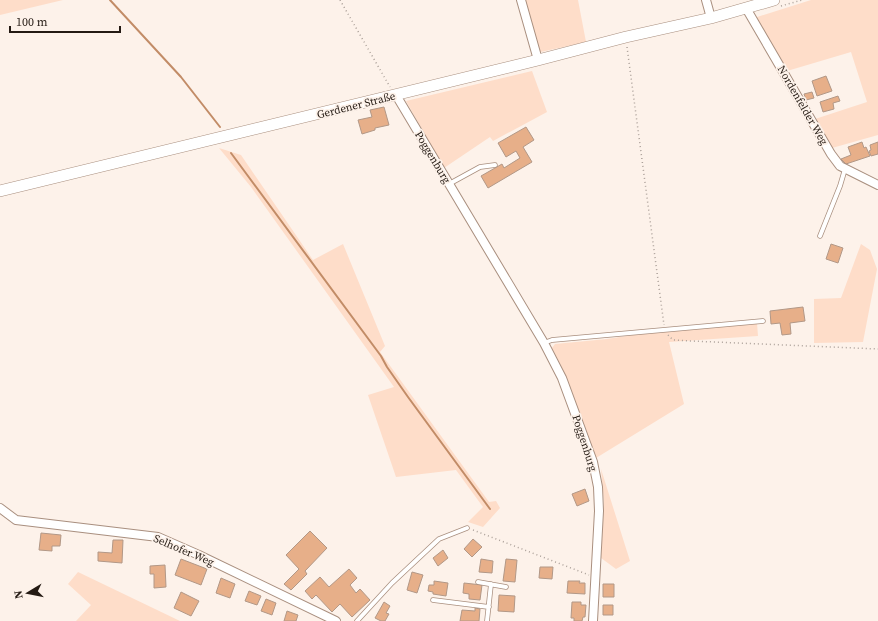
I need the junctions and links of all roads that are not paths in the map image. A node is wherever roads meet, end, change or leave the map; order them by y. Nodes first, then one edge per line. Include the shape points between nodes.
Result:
1 (521, 0) edge
2 (706, 0) edge
3 (774, 0) edge
4 (746, 8) junction
5 (711, 18) junction
6 (538, 60) junction
7 (396, 95) junction
8 (495, 165) dead end
9 (845, 168) junction
10 (449, 184) junction
11 (878, 185) edge
12 (0, 191) edge
13 (820, 236) dead end
14 (762, 321) dead end
15 (544, 343) junction
16 (0, 508) edge
17 (467, 528) road end
18 (478, 582) dead end
19 (491, 584) junction
20 (506, 587) dead end
21 (433, 600) dead end
22 (489, 607) junction
23 (336, 621) edge
24 (357, 621) edge
25 (487, 621) edge
26 (593, 621) edge

1 - 6 street
2 - 5 street
3 - 4 main road, Gerdener Straße
4 - 5 main road, Gerdener Straße
4 - 9 street, Nordenfelder Weg via 827,147 840,166
5 - 6 main road, Gerdener Straße
6 - 7 main road, Gerdener Straße
7 - 10 street, Poggenburg
7 - 12 main road, Gerdener Straße
8 - 10 lane via 480,167
9 - 11 street, Nordenfelder Weg
9 - 13 lane
10 - 15 street, Poggenburg
14 - 15 lane via 552,340
15 - 26 street, Poggenburg via 562,378 593,462 598,487
16 - 23 street, Selhofer Weg via 16,520 158,537
17 - 24 lane via 439,539 392,583
18 - 19 lane
19 - 20 lane
19 - 22 lane
21 - 22 lane
22 - 25 lane

